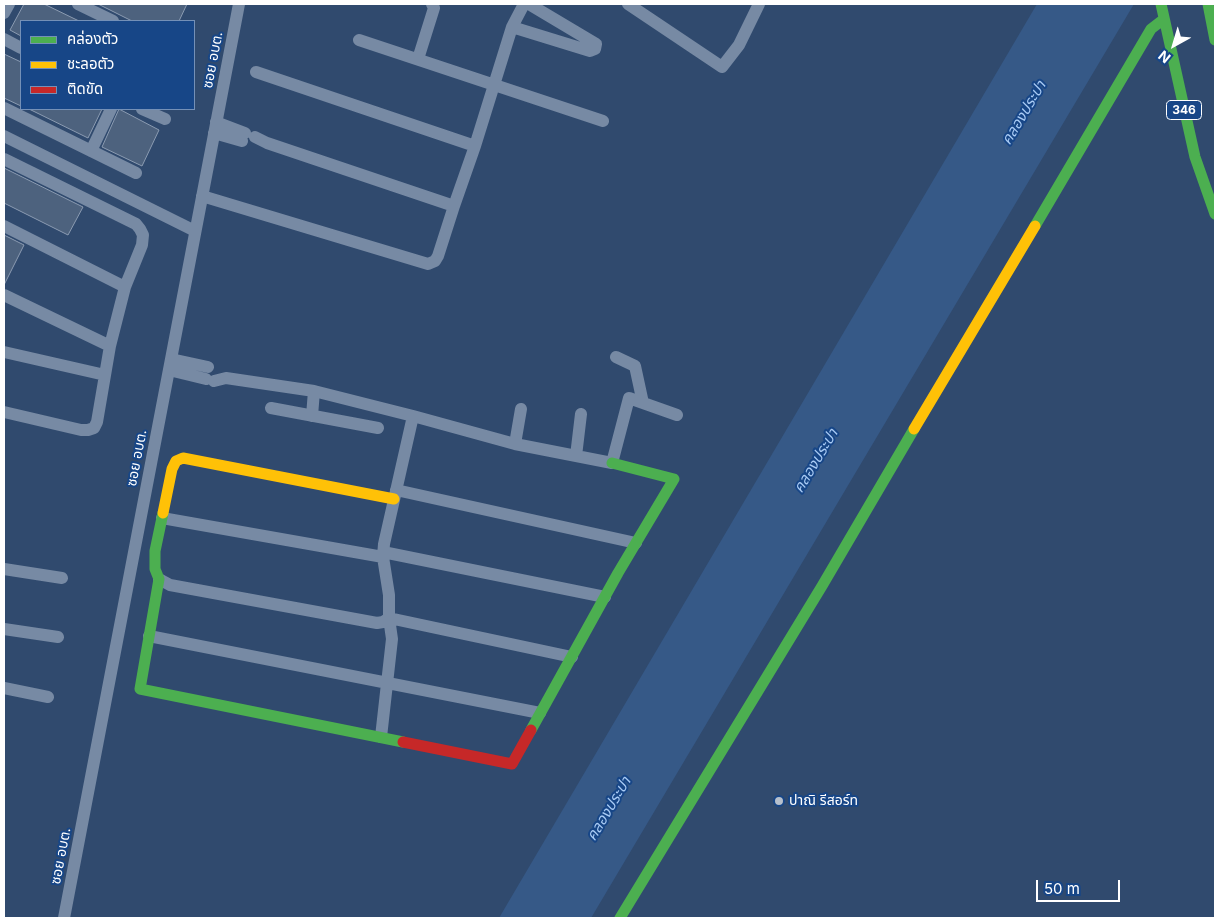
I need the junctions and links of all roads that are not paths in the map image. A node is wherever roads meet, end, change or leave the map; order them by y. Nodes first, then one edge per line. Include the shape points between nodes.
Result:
1 (9, 4) edge
2 (78, 4) edge
3 (239, 4) edge
4 (432, 4) edge
5 (524, 4) edge
6 (529, 4) edge
7 (628, 4) edge
8 (759, 4) edge
9 (1161, 4) edge
10 (1208, 4) edge
11 (4, 13) edge
12 (1164, 19) junction
13 (111, 20) edge
14 (512, 27) junction
15 (4, 39) edge
16 (359, 40) dead end
17 (1215, 40) edge
18 (20, 47) edge
19 (418, 59) junction
20 (256, 72) dead end
21 (494, 84) junction
22 (4, 108) edge
23 (112, 110) edge
24 (144, 110) edge
25 (165, 119) dead end
26 (603, 121) dead end
27 (215, 128) junction
28 (4, 136) edge
29 (475, 146) junction
30 (91, 151) junction
31 (4, 159) edge
32 (136, 173) dead end
33 (202, 196) junction
34 (144, 206) junction
35 (454, 206) junction
36 (1215, 214) edge
37 (136, 224) junction
38 (4, 226) edge
39 (195, 231) junction
40 (125, 287) junction
41 (4, 295) edge
42 (110, 346) junction
43 (4, 352) edge
44 (616, 357) dead end
45 (170, 364) junction
46 (105, 375) junction
47 (314, 391) junction
48 (643, 403) junction
49 (271, 408) dead end
50 (520, 409) dead end
51 (4, 412) edge
52 (581, 414) dead end
53 (676, 414) dead end
54 (312, 416) junction
55 (413, 416) junction
56 (378, 428) dead end
57 (515, 444) junction
58 (576, 456) junction
59 (612, 463) junction
60 (395, 494) junction
61 (162, 518) junction
62 (636, 543) junction
63 (383, 555) junction
64 (4, 569) edge
65 (62, 578) dead end
66 (159, 579) junction
67 (605, 597) junction
68 (389, 618) junction
69 (4, 629) edge
70 (149, 636) junction
71 (58, 637) dead end
72 (572, 657) junction
73 (387, 683) junction
74 (4, 688) edge
75 (48, 697) dead end
76 (540, 713) junction
77 (381, 738) junction
78 (64, 918) edge
79 (620, 918) edge

1 - 11 street
2 - 13 street
3 - 27 street, ซอย อบต.
4 - 19 street via 434,8
5 - 14 street
6 - 14 street via 594,43 595,49 590,51
7 - 8 street via 722,67 739,46
9 - 12 street, 346
10 - 17 street
12 - 36 street, 346 via 1195,157
12 - 79 street via 1146,37 822,586
14 - 21 street
15 - 18 street
16 - 19 street
19 - 21 street
20 - 29 street
21 - 26 street
21 - 29 street
22 - 30 street
23 - 30 street
24 - 25 street
27 - 33 street, ซอย อบต.
27 - 35 street
28 - 34 street
29 - 35 street
30 - 32 street
31 - 37 street
33 - 35 street via 428,264 438,256
33 - 39 street, ซอย อบต.
34 - 37 street
34 - 39 street
37 - 40 street via 143,235
38 - 40 street
39 - 45 street, ซอย อบต.
40 - 42 street
41 - 42 street
42 - 46 street
43 - 46 street
44 - 48 street via 635,366
45 - 47 street via 214,375
45 - 78 street, ซอย อบต.
46 - 51 street via 94,428 88,430
47 - 54 street
47 - 55 street
48 - 53 street
48 - 59 street via 629,398
49 - 54 street
50 - 57 street
52 - 58 street
54 - 56 street
55 - 57 street
55 - 60 street
57 - 58 street
58 - 59 street
59 - 62 street via 674,479
60 - 61 street via 183,458 176,461 172,469
60 - 62 street
60 - 63 street
61 - 63 street
61 - 66 street via 155,570
62 - 67 street
63 - 67 street
63 - 68 street
64 - 65 street
66 - 68 street via 170,585 377,623
66 - 70 street
67 - 72 street
68 - 72 street
68 - 73 street via 392,639
69 - 71 street
70 - 73 street
70 - 77 street via 140,690
72 - 76 street
73 - 76 street
73 - 77 street
74 - 75 street
76 - 77 street via 512,764

